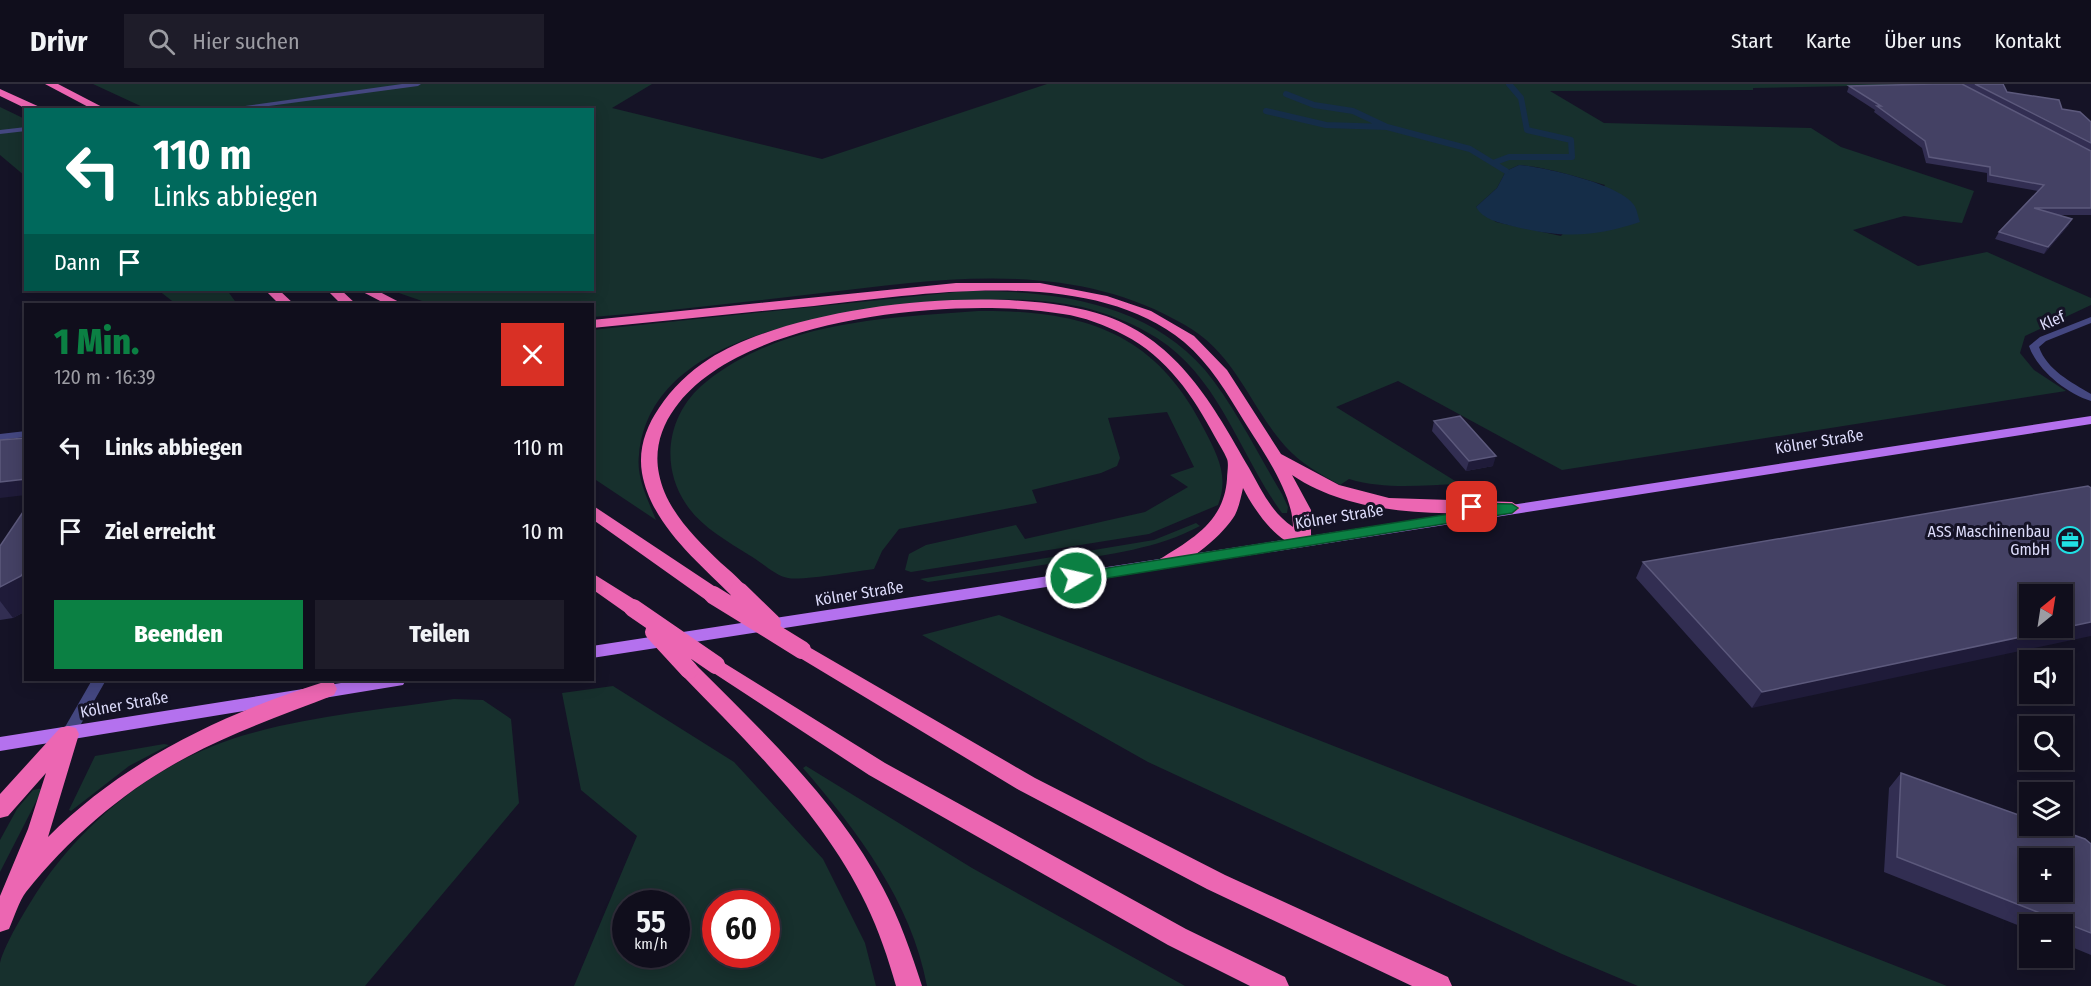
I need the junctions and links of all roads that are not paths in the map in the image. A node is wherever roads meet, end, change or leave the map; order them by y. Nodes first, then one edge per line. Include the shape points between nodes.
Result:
1 (50, 84) edge
2 (418, 84) edge
3 (0, 92) edge
4 (34, 108) edge
5 (99, 108) edge
6 (236, 108) edge
7 (24, 129) edge
8 (0, 132) edge
9 (273, 291) edge
10 (335, 291) edge
11 (368, 291) edge
12 (286, 303) edge
13 (348, 303) edge
14 (394, 303) edge
15 (2091, 320) edge
16 (594, 324) edge
17 (2091, 398) edge
18 (2091, 420) edge
19 (24, 434) edge
20 (0, 437) edge
21 (1272, 453) junction
22 (1236, 463) junction
23 (1512, 508) junction
24 (594, 511) edge
25 (1302, 542) junction
26 (1167, 563) junction
27 (594, 580) edge
28 (633, 608) junction
29 (802, 650) junction
30 (594, 652) edge
31 (98, 681) edge
32 (389, 681) edge
33 (327, 689) junction
34 (68, 734) junction
35 (0, 744) edge
36 (0, 809) edge
37 (20, 883) junction
38 (0, 921) edge
39 (909, 986) edge
40 (1276, 986) edge
41 (1439, 986) edge

1 - 5 highway
2 - 6 street
3 - 4 highway
7 - 8 street
9 - 12 highway
10 - 13 highway
11 - 14 highway
15 - 17 street, Klef via 2034,346 2036,358 2050,371
16 - 21 highway via 956,287 1014,286 1074,292 1127,307 1189,339 1222,373
18 - 23 main road, Kölner Straße
19 - 20 street
21 - 23 highway via 1299,474 1364,501
21 - 25 highway via 1302,510
22 - 25 highway via 1267,516
22 - 26 highway via 1233,503 1225,520 1206,538
22 - 29 highway, bridge via 1207,407 1172,360 1127,329 1089,315 1020,305 959,305 861,316 782,332 732,352 688,382 666,409 651,439 652,482 665,512 693,545
23 - 25 main road, Kölner Straße
24 - 29 highway, bridge via 713,595
25 - 26 main road, Kölner Straße
26 - 30 main road, Kölner Straße
27 - 28 highway
28 - 39 highway, bridge via 754,736 849,852 869,880 888,919
28 - 40 highway, bridge via 878,769 1177,937
29 - 41 highway via 1027,784 1216,882
31 - 34 street
32 - 33 main road, Kölner Straße
33 - 34 main road, Kölner Straße
33 - 37 highway via 204,738 136,776 65,833
34 - 35 main road, Kölner Straße
34 - 36 highway
34 - 37 highway via 50,803
37 - 38 highway

